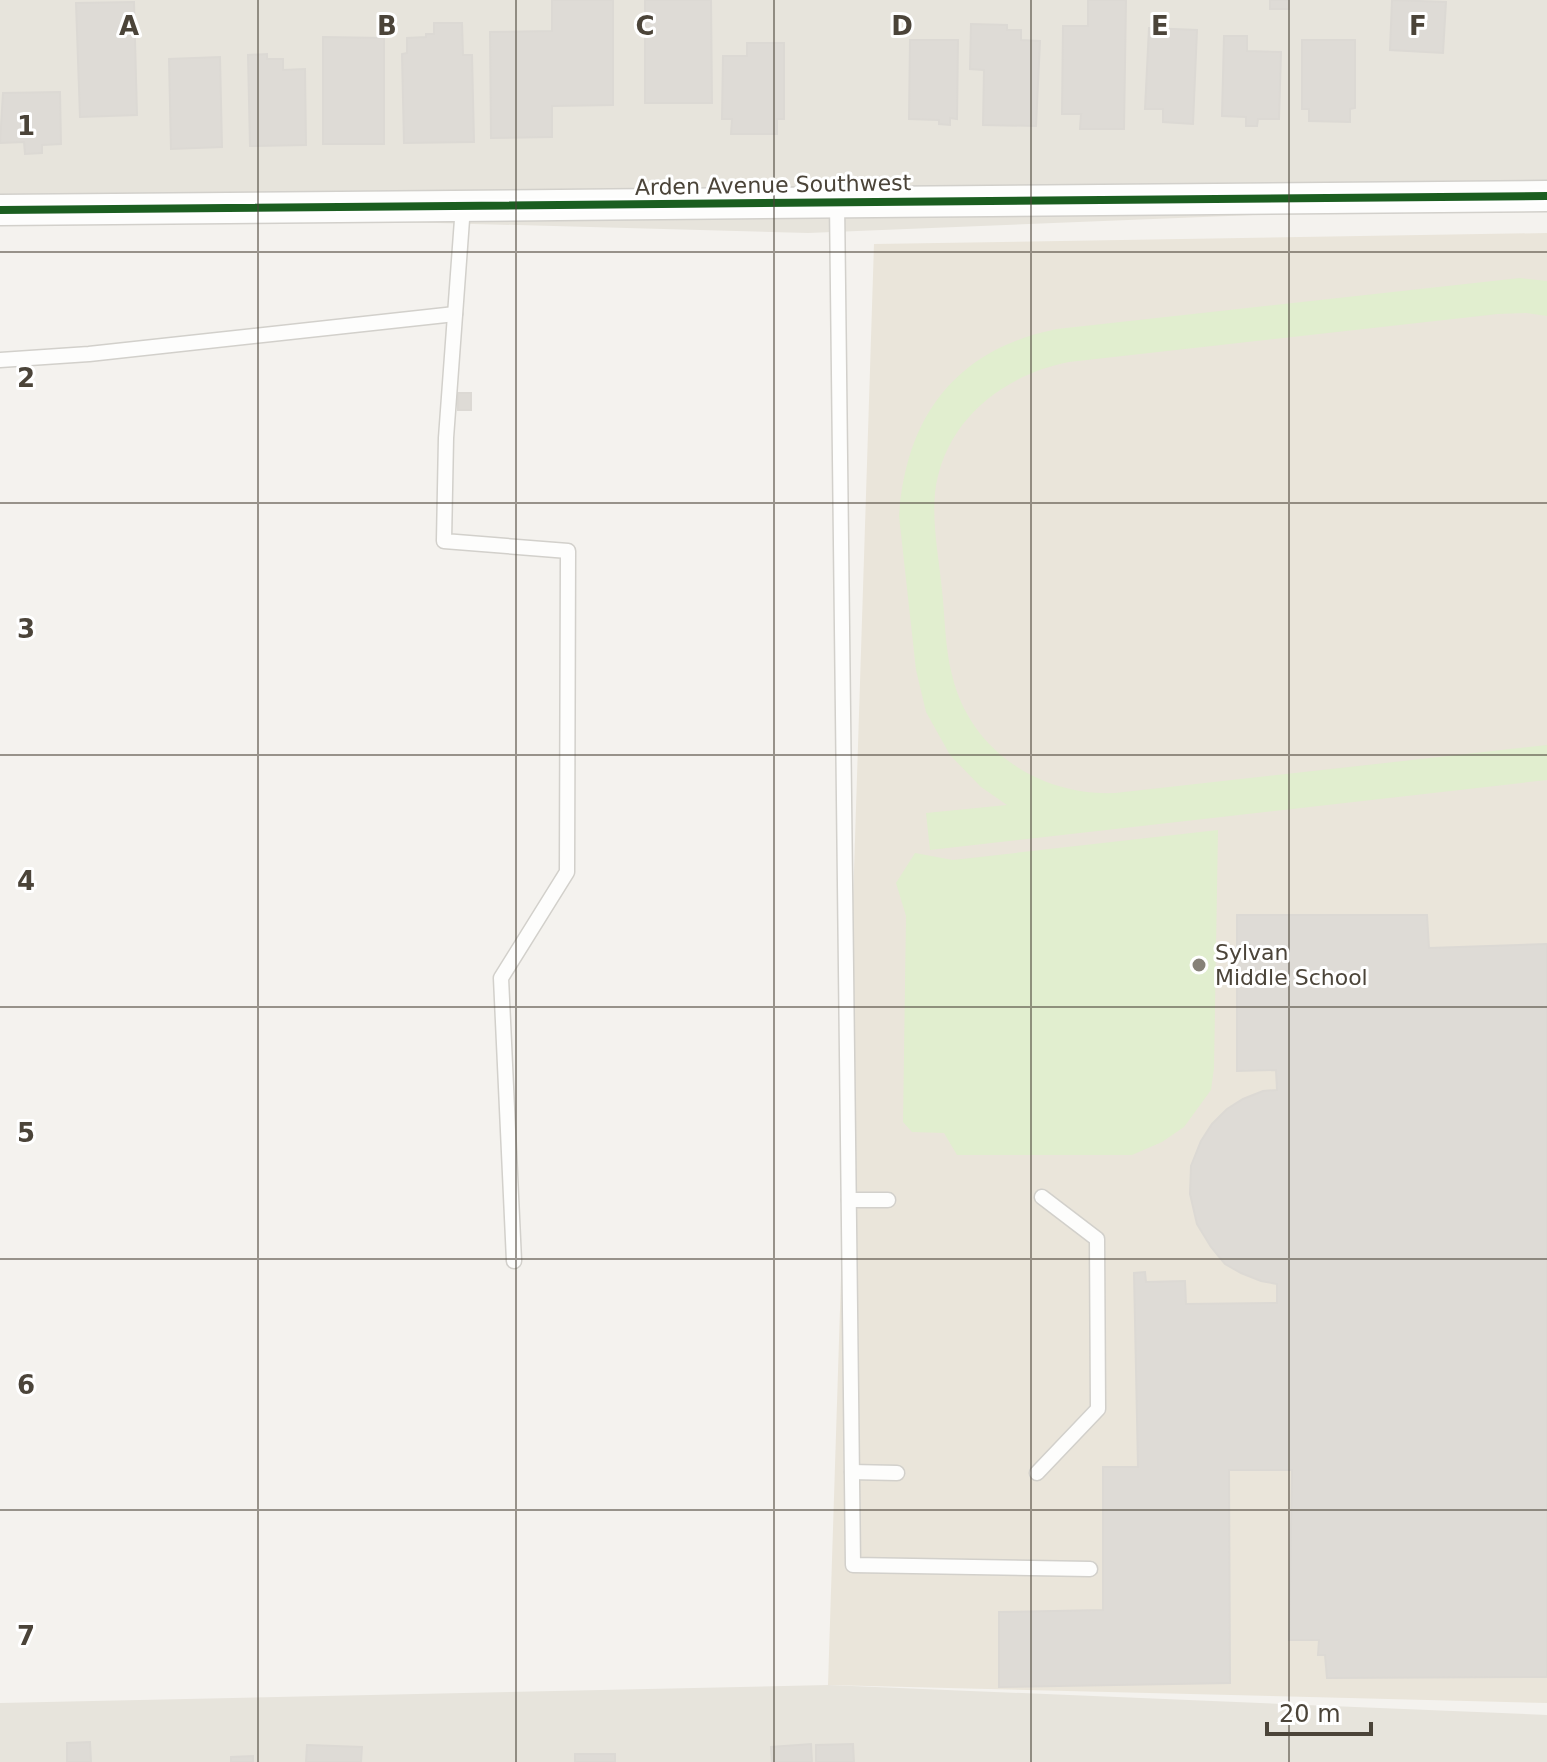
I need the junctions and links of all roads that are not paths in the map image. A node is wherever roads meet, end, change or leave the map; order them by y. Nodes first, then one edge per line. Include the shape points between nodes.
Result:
1 (1547, 196) edge
2 (837, 202) junction
3 (463, 206) junction
4 (0, 210) edge
5 (455, 314) junction
6 (0, 360) edge
7 (1042, 1197) dead end
8 (849, 1200) junction
9 (888, 1200) dead end
10 (514, 1261) dead end
11 (852, 1472) junction
12 (897, 1473) dead end
13 (1037, 1473) dead end
14 (1090, 1569) dead end

1 - 2 street, Arden Avenue Southwest
2 - 3 street, Arden Avenue Southwest
2 - 8 lane
3 - 4 street, Arden Avenue Southwest
3 - 5 lane
5 - 6 lane
5 - 10 lane via 444,541 568,551 567,872 501,978
7 - 13 lane via 1097,1239 1098,1409
8 - 9 lane
8 - 11 lane
11 - 12 lane
11 - 14 lane via 853,1565

